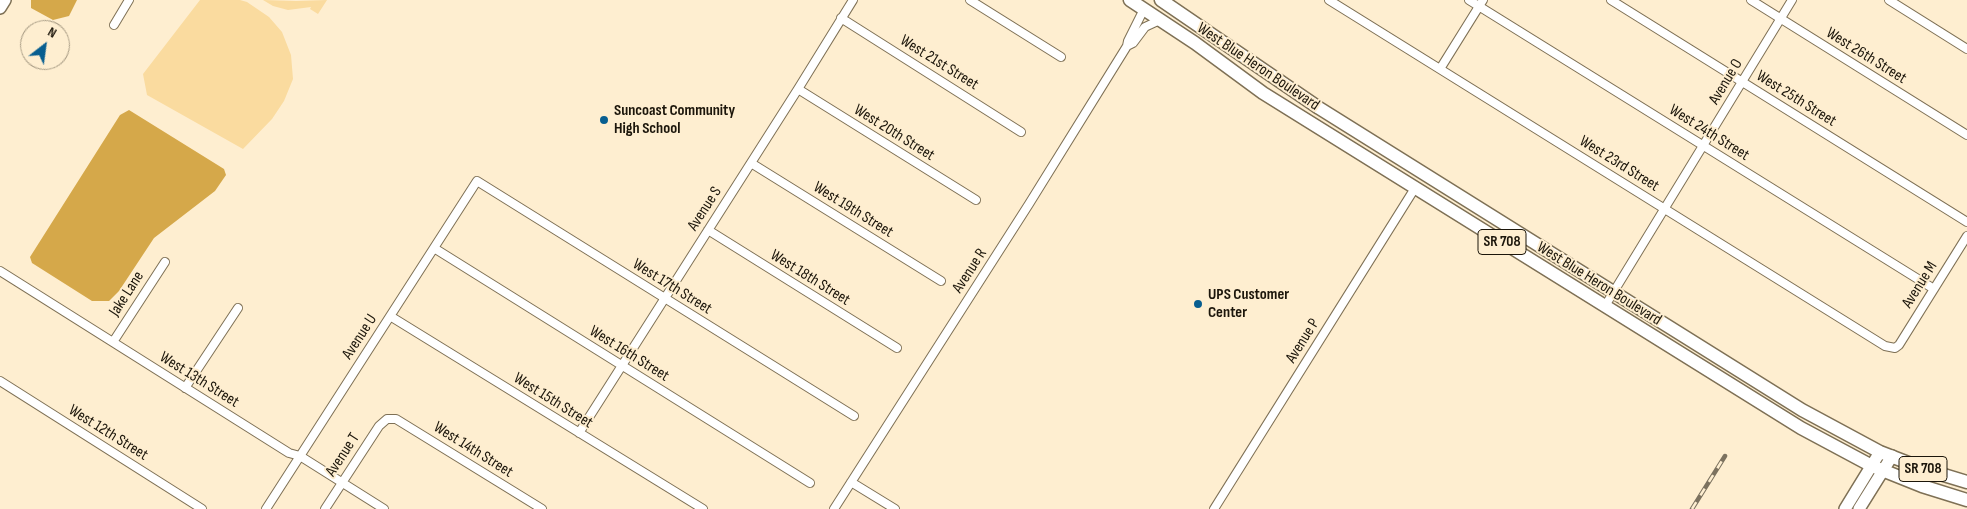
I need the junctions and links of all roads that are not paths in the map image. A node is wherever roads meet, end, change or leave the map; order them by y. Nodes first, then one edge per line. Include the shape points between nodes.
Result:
1 (5, 0) edge
2 (128, 0) edge
3 (853, 0) edge
4 (970, 0) edge
5 (1130, 0) edge
6 (1162, 0) edge
7 (1329, 0) edge
8 (1469, 0) edge
9 (1611, 0) edge
10 (1751, 0) edge
11 (1792, 0) edge
12 (1889, 0) edge
13 (1896, 0) edge
14 (1481, 3) edge
15 (0, 8) edge
16 (1144, 9) junction
17 (841, 18) junction
18 (1781, 18) junction
19 (1160, 20) junction
20 (114, 25) dead end
21 (1967, 45) edge
22 (1127, 46) junction
23 (1967, 49) edge
24 (1061, 57) dead end
25 (1440, 69) junction
26 (1742, 82) junction
27 (798, 89) junction
28 (1021, 132) dead end
29 (1329, 134) junction
30 (1967, 134) edge
31 (1703, 146) junction
32 (751, 162) junction
33 (1415, 168) junction
34 (477, 180) joint
35 (1415, 188) junction
36 (976, 200) dead end
37 (1664, 208) junction
38 (1493, 217) junction
39 (1967, 222) edge
40 (708, 230) junction
41 (1967, 236) edge
42 (434, 248) junction
43 (1964, 248) edge
44 (165, 262) dead end
45 (0, 271) edge
46 (941, 281) dead end
47 (1934, 289) junction
48 (1614, 292) junction
49 (664, 298) junction
50 (1605, 306) junction
51 (238, 308) dead end
52 (390, 316) junction
53 (113, 342) junction
54 (897, 348) dead end
55 (1894, 348) joint
56 (622, 366) junction
57 (0, 381) edge
58 (185, 388) junction
59 (854, 416) dead end
60 (387, 419) joint
61 (579, 433) junction
62 (1886, 454) junction
63 (300, 456) junction
64 (1877, 469) junction
65 (852, 482) junction
66 (1967, 482) edge
67 (342, 483) junction
68 (810, 483) dead end
69 (1967, 500) edge
70 (202, 509) edge
71 (266, 509) edge
72 (325, 509) edge
73 (384, 509) edge
74 (542, 509) edge
75 (702, 509) edge
76 (834, 509) edge
77 (895, 509) edge
78 (1214, 509) edge
79 (1845, 509) edge
80 (1859, 509) edge

1 - 15 main road
2 - 20 street
3 - 17 street, Avenue S
4 - 24 street
5 - 16 main road, West Blue Heron Boulevard / SR 708
6 - 33 main road, West Blue Heron Boulevard / SR 708 via 1319,108
7 - 25 street, West 23rd Street
8 - 14 street, West 24th Street
9 - 26 street, West 25th Street
10 - 18 street, West 26th Street
11 - 18 street, Avenue O
12 - 23 street
13 - 21 street
14 - 25 street
14 - 31 street, West 24th Street
16 - 19 main road, West Blue Heron Boulevard / SR 708
16 - 22 street, Avenue R
17 - 27 street, Avenue S
17 - 28 street, West 21st Street
18 - 26 street, Avenue O
18 - 30 street, West 26th Street
19 - 22 street, Avenue R via 1145,27
19 - 29 main road, West Blue Heron Boulevard / SR 708
22 - 65 street, Avenue R
25 - 37 street, West 23rd Street
26 - 31 street, Avenue O
26 - 39 street, West 25th Street
27 - 32 street, Avenue S
27 - 36 street, West 20th Street
29 - 33 main road via 1344,135 1404,171
29 - 35 main road, West Blue Heron Boulevard / SR 708
31 - 37 street, Avenue O
31 - 47 street, West 24th Street
32 - 40 street, Avenue S
32 - 46 street, West 19th Street
33 - 38 main road, West Blue Heron Boulevard / SR 708
34 - 42 street, Avenue U
34 - 49 street, West 17th Street
35 - 38 main road via 1427,186 1485,220
35 - 50 main road, West Blue Heron Boulevard / SR 708
35 - 78 street, Avenue P
37 - 48 street, Avenue O
37 - 55 street, West 23rd Street via 1885,346
38 - 48 main road, West Blue Heron Boulevard / SR 708
40 - 49 street, Avenue S
40 - 54 street, West 18th Street
41 - 43 street, Avenue M
42 - 52 street, Avenue U
42 - 56 street, West 16th Street
43 - 47 street, Avenue M
44 - 53 street, Jake Lane
45 - 53 street, West 13th Street
47 - 55 street, Avenue M
48 - 50 street, Avenue O
48 - 62 main road, West Blue Heron Boulevard / SR 708 via 1809,414
49 - 56 street, Avenue S
49 - 59 street, West 17th Street
50 - 64 main road, West Blue Heron Boulevard / SR 708 via 1801,428
51 - 58 street
52 - 61 street, West 15th Street
52 - 63 street, Avenue U
53 - 58 street, West 13th Street
56 - 61 street, Avenue S
56 - 68 street, West 16th Street
57 - 70 street, West 12th Street
58 - 63 street, West 13th Street via 289,453
60 - 67 street, Avenue T via 379,426
60 - 74 street, West 14th Street via 401,421
61 - 75 street, West 15th Street
62 - 64 main road
62 - 66 main road, West Blue Heron Boulevard / SR 708
63 - 67 street, West 13th Street
63 - 71 street, Avenue U
64 - 69 main road, West Blue Heron Boulevard / SR 708
64 - 79 main road
64 - 80 main road
65 - 76 street, Avenue R
65 - 77 street
67 - 72 street, Avenue T
67 - 73 street, West 13th Street

